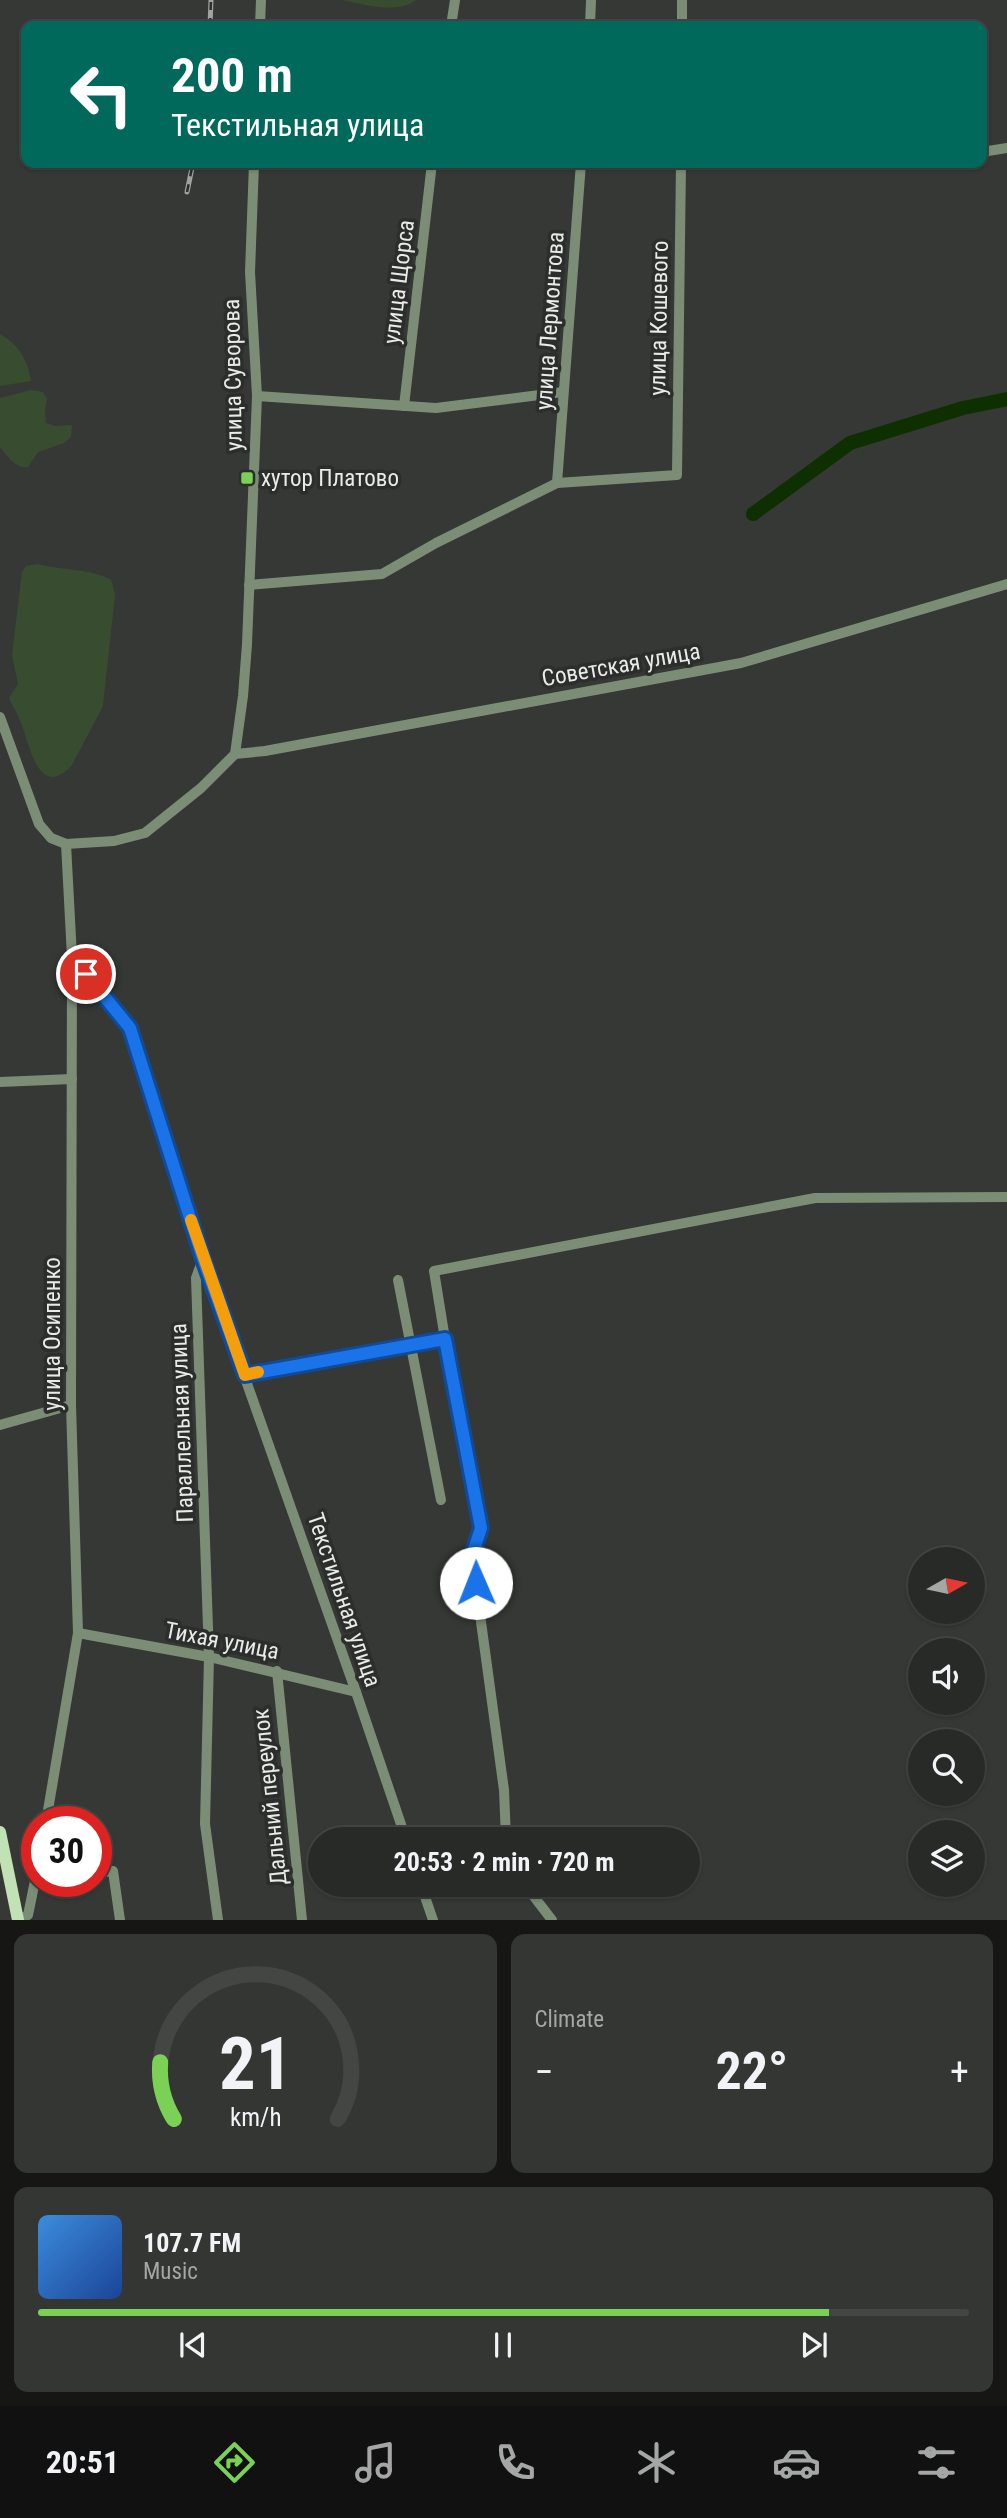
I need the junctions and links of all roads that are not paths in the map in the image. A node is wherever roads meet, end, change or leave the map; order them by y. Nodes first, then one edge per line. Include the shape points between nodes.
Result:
1 (261, 0) edge
2 (455, 0) edge
3 (591, 0) edge
4 (682, 0) edge
5 (260, 21) edge
6 (452, 21) edge
7 (590, 21) edge
8 (682, 21) edge
9 (1007, 148) edge
10 (987, 151) edge
11 (254, 168) edge
12 (431, 168) edge
13 (582, 168) edge
14 (681, 168) edge
15 (563, 392) junction
16 (257, 396) junction
17 (404, 406) junction
18 (557, 483) junction
19 (1007, 584) edge
20 (249, 585) junction
21 (0, 717) edge
22 (235, 754) junction
23 (66, 844) junction
24 (72, 957) junction
25 (72, 1079) junction
26 (0, 1082) edge
27 (1007, 1197) edge
28 (203, 1259) junction
29 (398, 1280) dead end
30 (445, 1339) junction
31 (410, 1345) junction
32 (245, 1375) junction
33 (71, 1405) junction
34 (0, 1425) edge
35 (441, 1500) dead end
36 (78, 1633) junction
37 (209, 1657) junction
38 (276, 1671) junction
39 (356, 1692) junction
40 (49, 1806) edge
41 (402, 1827) edge
42 (505, 1827) edge
43 (0, 1832) edge
44 (112, 1871) edge
45 (4, 1875) edge
46 (32, 1897) edge
47 (425, 1897) edge
48 (534, 1897) edge
49 (19, 1920) edge
50 (120, 1920) edge
51 (218, 1920) edge
52 (302, 1920) edge
53 (433, 1920) edge
54 (552, 1920) edge

1 - 5 street
2 - 6 street
3 - 7 street
4 - 8 street
9 - 10 street
11 - 16 street, улица Суворова via 250,272
12 - 17 street, улица Щорса
13 - 15 street, улица Лермонтова
14 - 18 street, улица Кошевого via 677,475
15 - 17 street via 436,408
15 - 18 street, улица Лермонтова
16 - 17 street
16 - 20 street, улица Суворова
18 - 20 street via 382,573
19 - 22 street, Советская улица via 741,663
20 - 22 street, улица Суворова
21 - 23 street via 39,824 51,838
22 - 23 street via 145,833 114,841
23 - 24 street, улица Осипенко
24 - 25 street, улица Осипенко
24 - 28 street, Параллельная улица via 130,1028
25 - 26 street
25 - 33 street, улица Осипенко
27 - 30 street via 815,1198 434,1270
28 - 32 street, Текстильная улица
28 - 37 street, Параллельная улица via 196,1278
29 - 31 street
30 - 31 street
30 - 42 street via 481,1528 472,1556
31 - 32 street
31 - 35 street
32 - 39 street, Текстильная улица
33 - 34 street
33 - 36 street, улица Осипенко
36 - 37 street, Тихая улица
36 - 40 street, улица Осипенко
37 - 38 street, Тихая улица
37 - 51 street, Параллельная улица via 205,1824
38 - 39 street, Тихая улица
38 - 52 street, Дальний переулок
39 - 41 street, Текстильная улица
43 - 45 main road
44 - 50 street
45 - 49 main road
46 - 49 street via 28,1915
47 - 53 street
48 - 54 street

